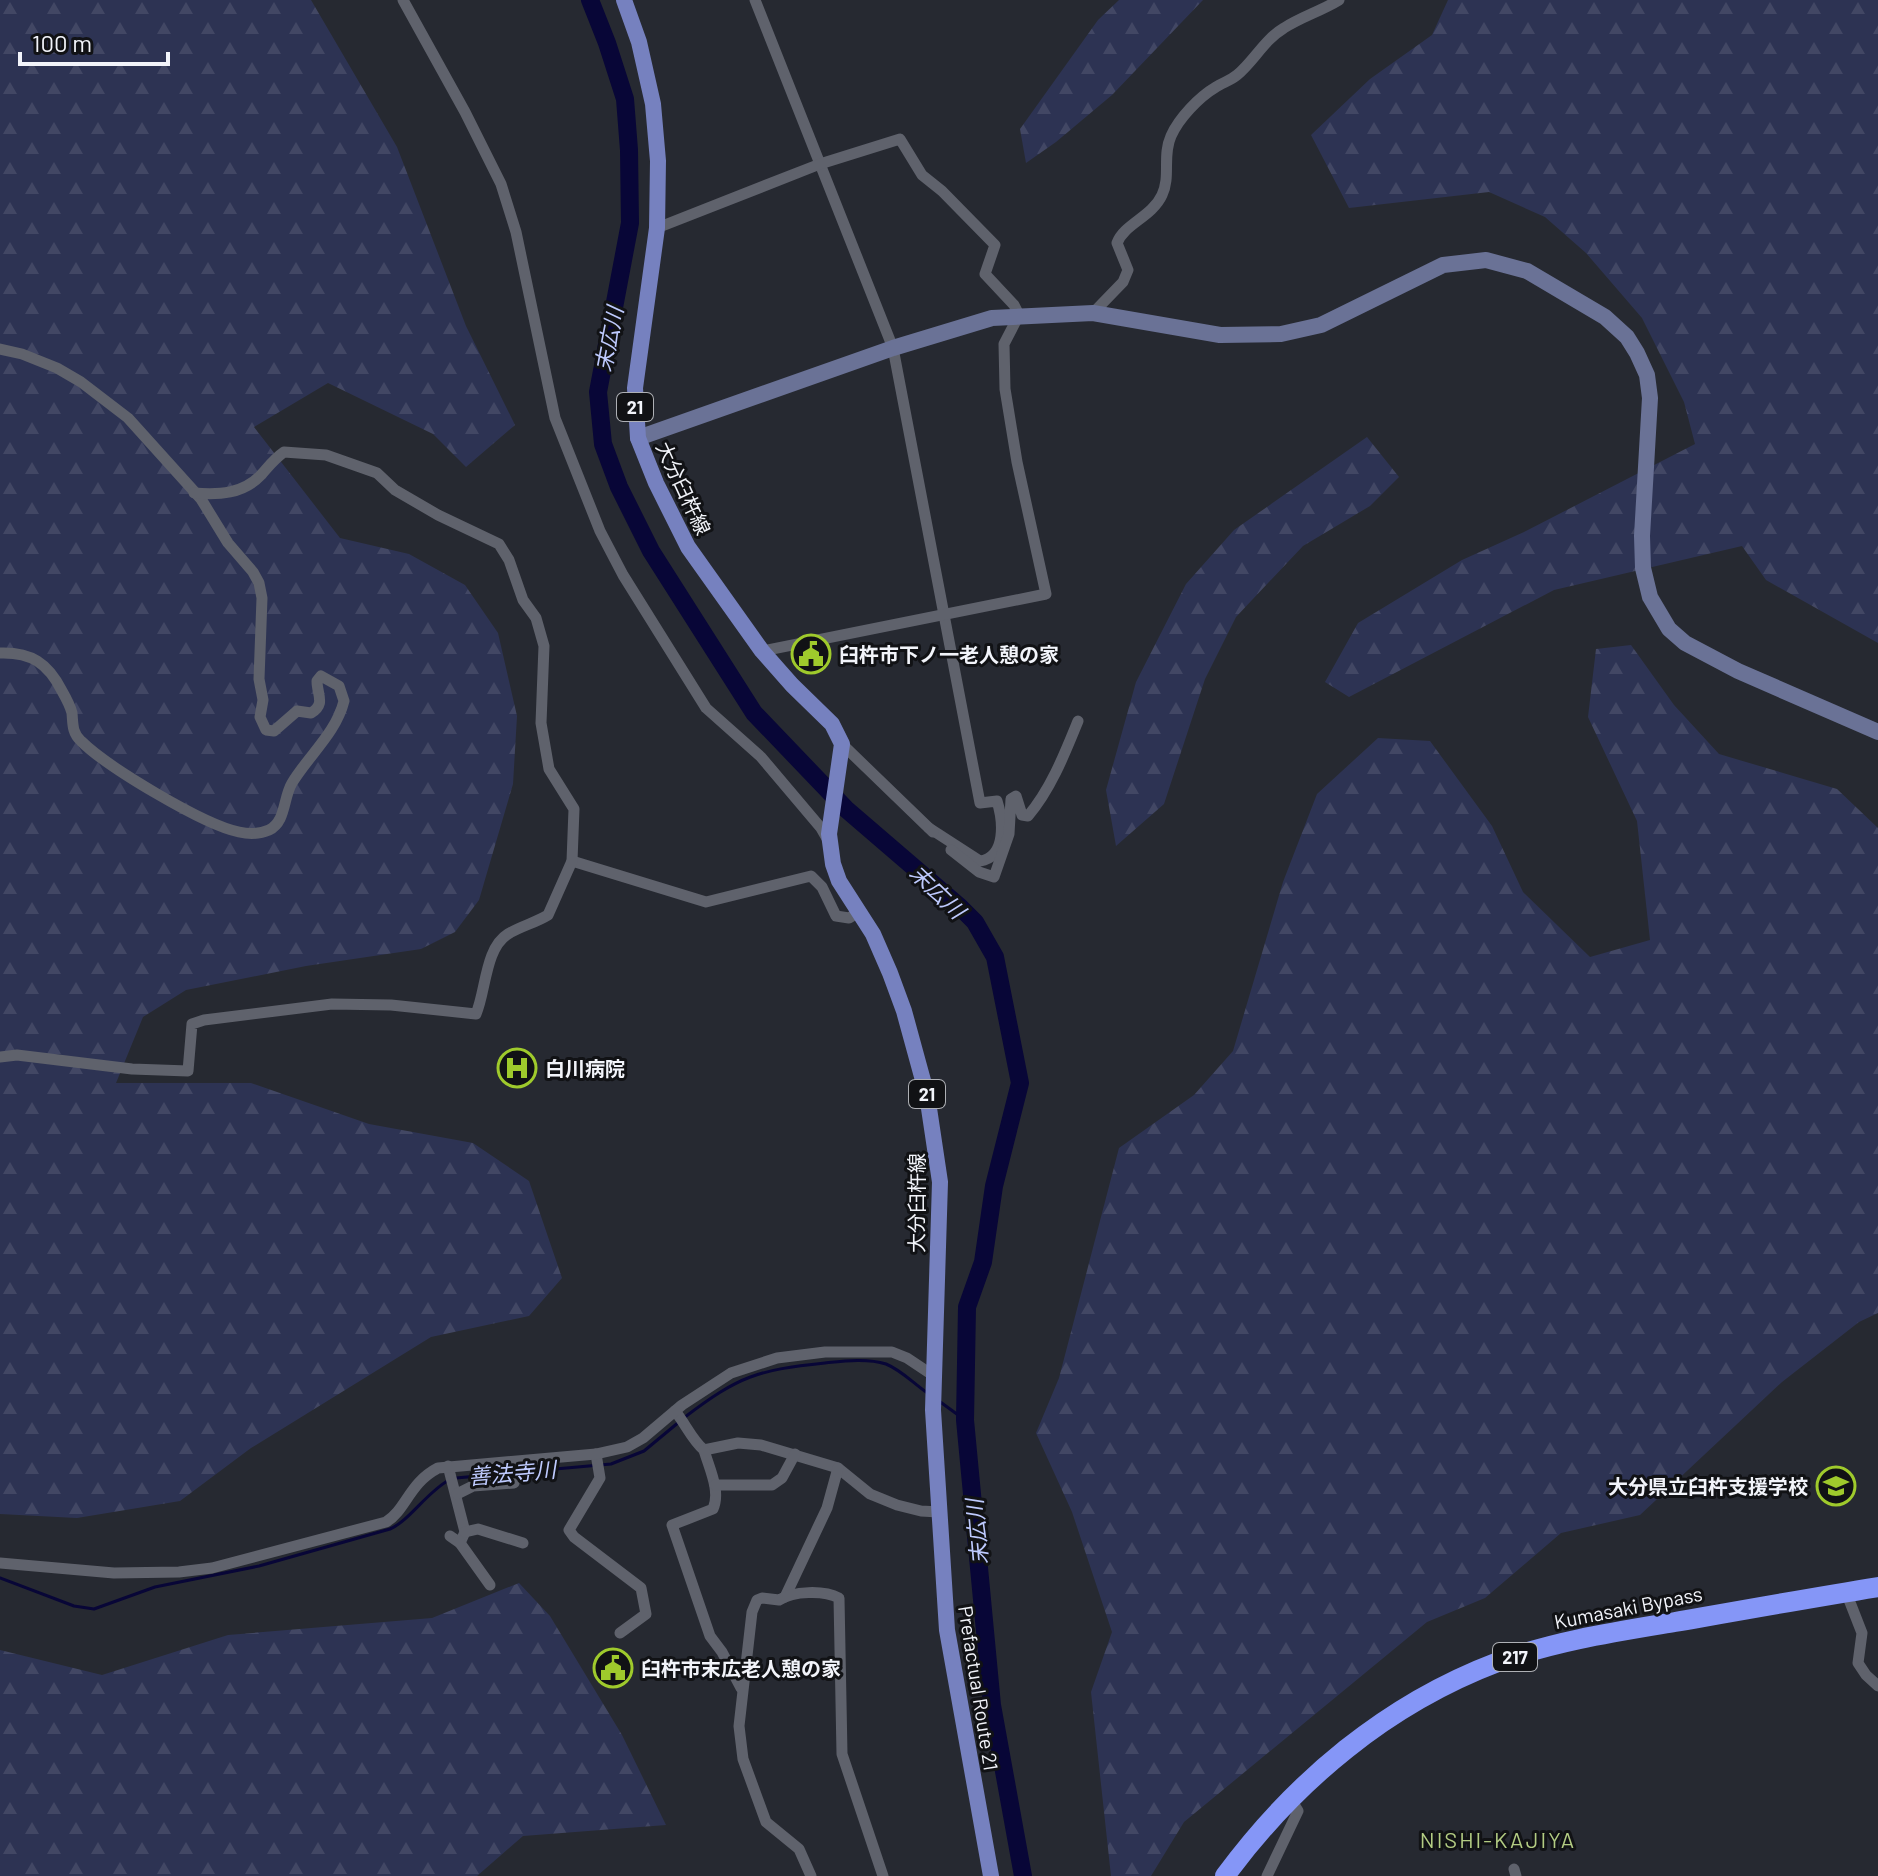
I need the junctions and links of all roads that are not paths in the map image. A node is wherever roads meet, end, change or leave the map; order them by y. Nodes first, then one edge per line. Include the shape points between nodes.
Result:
1 (403, 0) edge
2 (624, 0) edge
3 (755, 0) edge
4 (1339, 0) edge
5 (820, 164) junction
6 (657, 228) junction
7 (1093, 313) junction
8 (1019, 315) junction
9 (893, 348) junction
10 (0, 349) edge
11 (638, 438) junction
12 (194, 493) junction
13 (944, 614) junction
14 (762, 651) junction
15 (0, 653) edge
16 (1078, 721) dead end
17 (1878, 732) edge
18 (842, 749) junction
19 (929, 828) junction
20 (829, 834) junction
21 (572, 861) junction
22 (859, 912) junction
23 (0, 1057) edge
24 (934, 1378) junction
25 (933, 1410) joint
26 (676, 1412) junction
27 (704, 1450) junction
28 (795, 1454) junction
29 (596, 1456) junction
30 (449, 1468) junction
31 (838, 1468) junction
32 (514, 1483) dead end
33 (715, 1485) junction
34 (456, 1491) junction
35 (939, 1512) junction
36 (458, 1537) junction
37 (523, 1543) dead end
38 (0, 1563) edge
39 (490, 1585) dead end
40 (1878, 1587) edge
41 (1846, 1592) junction
42 (785, 1597) junction
43 (620, 1633) dead end
44 (1878, 1686) edge
45 (741, 1688) junction
46 (1290, 1798) junction
47 (811, 1876) edge
48 (883, 1876) edge
49 (991, 1876) edge
50 (1225, 1876) edge
51 (1267, 1876) edge

1 - 20 street via 501,184 555,418 600,531 706,708 761,757
2 - 6 main road, 大分臼杵線 / 21 via 653,104
3 - 5 street
4 - 7 street via 1283,28 1237,76 1195,104 1172,133 1165,151 1163,193 1154,209 1120,235 1117,243 1128,270
5 - 6 street
5 - 8 street via 900,139 922,175 995,245 985,274
5 - 9 street
6 - 11 main road, 大分臼杵線 / 21 via 635,388
7 - 8 street
7 - 17 street via 1220,335 1281,334 1321,325 1443,265 1486,260 1548,282 1617,327 1647,375 1643,568 1650,597 1669,629 1738,671
8 - 9 street
8 - 13 street via 1004,344 1005,389 1046,594
9 - 11 street
9 - 13 street
10 - 12 street via 57,368 91,389 137,427
11 - 14 main road, 大分臼杵線 / 21 via 688,547
12 - 15 street via 259,583 260,717 266,730 274,731 297,711 318,709 321,676 339,686 344,696 334,724 291,784 276,826 260,833 227,828 122,772 78,739 69,704 44,665 28,655
12 - 21 street via 238,490 284,452 326,455 377,473 395,490 499,544 544,646 541,723 549,769 574,809
13 - 14 street
13 - 19 street via 980,803 997,801 1000,845 980,861
14 - 18 main road, 大分臼杵線 / 21 via 832,724
16 - 19 street via 1036,807 1022,815 1016,796 1011,799 1009,834 994,877 965,863
18 - 19 street
18 - 20 main road, 21
20 - 22 main road, 大分臼杵線 / 21 via 836,874
21 - 22 street via 706,902 811,876 836,916 845,919
21 - 23 street via 548,915 506,935 493,950 476,1014 332,1004 204,1020 192,1024 188,1071
22 - 24 main road, 大分臼杵線 / 21 via 904,1011 937,1147
24 - 25 main road, 大分臼杵線 / 21
24 - 26 street via 892,1352 793,1356 740,1369
25 - 35 main road, Prefactual Route 21 / 21
26 - 27 street
26 - 29 street via 633,1445
27 - 28 street via 747,1442
27 - 33 street
28 - 31 street
28 - 33 street via 772,1485
29 - 30 street
29 - 43 street via 599,1474 593,1491 569,1530 641,1588 646,1614
30 - 34 street
30 - 38 street via 438,1468 419,1481 386,1522 212,1568 114,1573
31 - 35 street via 870,1494
31 - 42 street via 827,1508
32 - 34 street
33 - 45 street via 713,1509 672,1525 710,1636
34 - 36 street
35 - 49 main road, Prefactual Route 21 / 21 via 947,1630
36 - 37 street via 478,1529
36 - 39 street
40 - 41 highway, Kumasaki Bypass / 217
41 - 44 street via 1862,1633 1858,1663
41 - 46 highway, Kumasaki Bypass / 217 via 1572,1640 1499,1662 1384,1720
42 - 45 street via 762,1598 753,1607
42 - 48 street via 819,1593 839,1598 842,1754
45 - 47 street via 739,1726 749,1779 766,1822 799,1849
46 - 50 highway, Kumasaki Bypass / 217
46 - 51 street via 1298,1811

